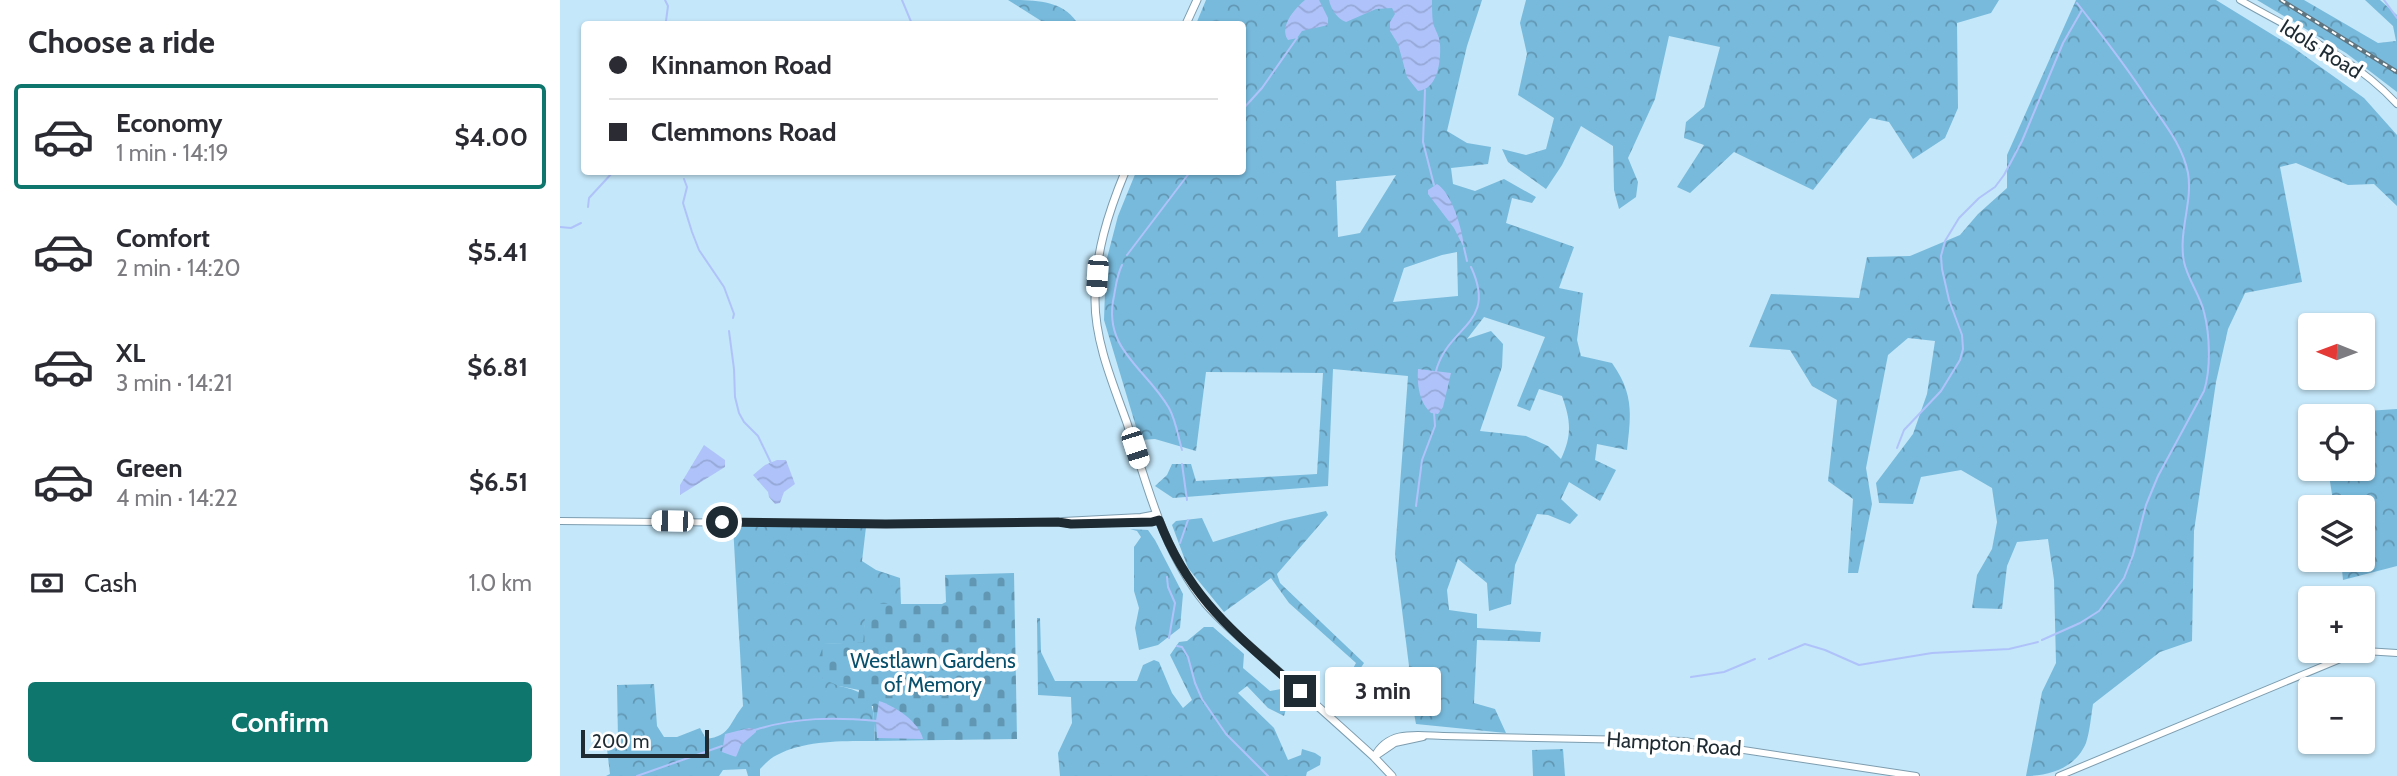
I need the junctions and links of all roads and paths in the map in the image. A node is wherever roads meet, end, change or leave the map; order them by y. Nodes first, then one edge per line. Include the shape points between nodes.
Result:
1 (1197, 0) edge
2 (2240, 0) edge
3 (1187, 21) edge
4 (2397, 104) edge
5 (1124, 175) edge
6 (1158, 517) junction
7 (560, 521) edge
8 (2397, 653) edge
9 (1374, 757) junction
10 (1392, 776) edge
11 (1916, 776) edge
12 (2059, 776) edge

1 - 3 main road
2 - 4 main road, Idols Road via 2347,62
5 - 6 main road via 1100,248 1096,313 1108,369
6 - 7 main road via 886,524
6 - 9 main road via 1185,575 1215,613
8 - 12 main road via 2350,655
9 - 10 main road
9 - 11 main road, Hampton Road via 1395,738 1417,733 1684,741

